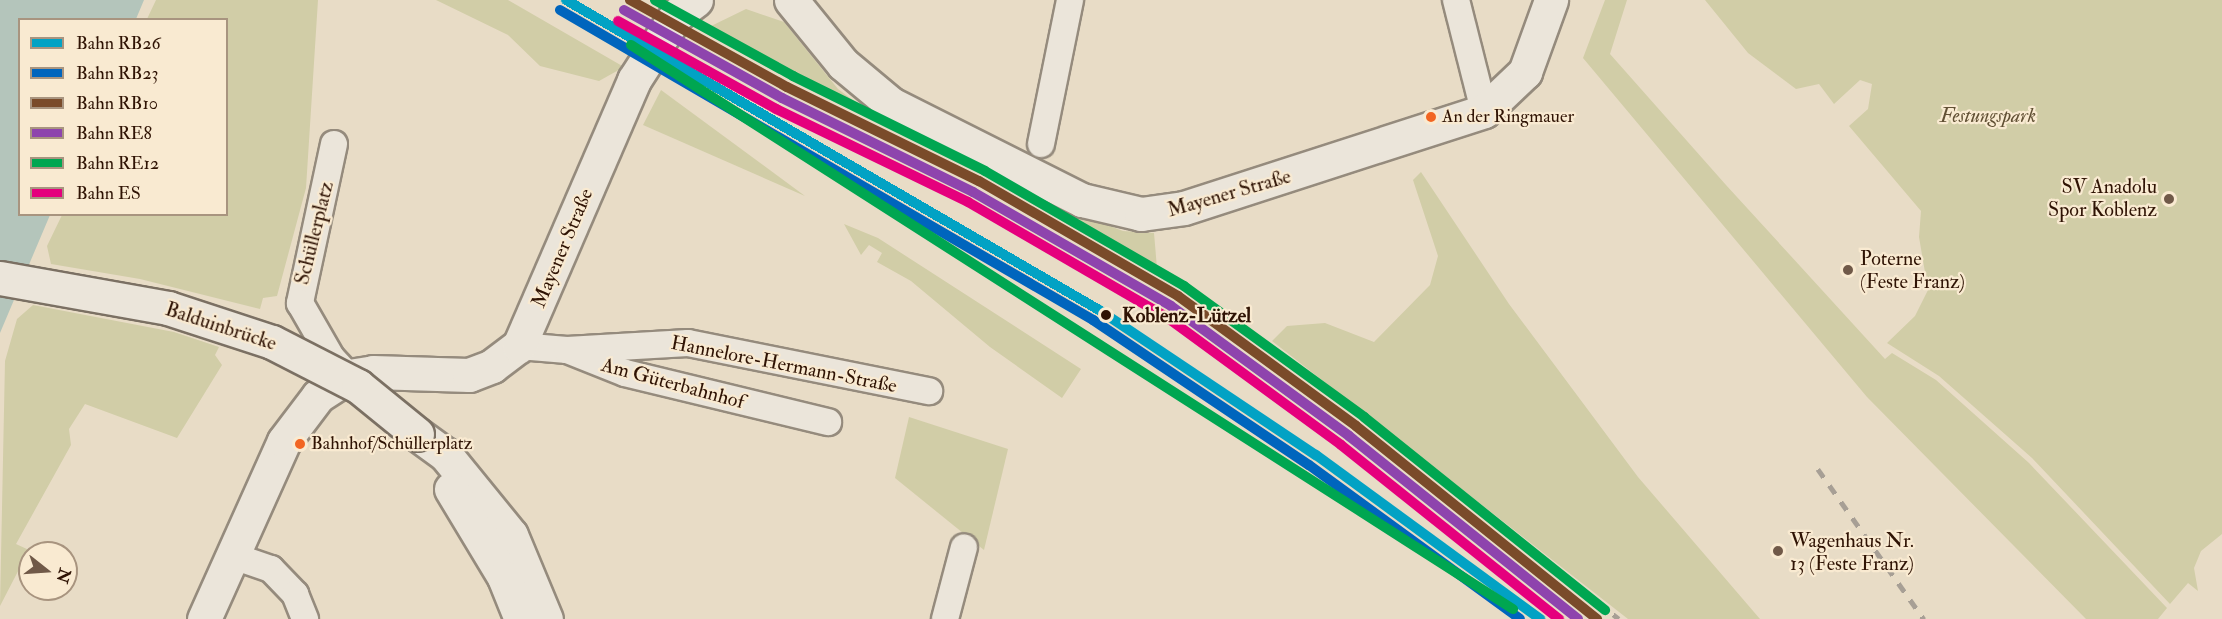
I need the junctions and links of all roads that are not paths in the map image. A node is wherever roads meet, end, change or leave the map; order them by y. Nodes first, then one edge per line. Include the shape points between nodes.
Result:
1 (696, 0) edge
2 (791, 0) edge
3 (1456, 0) edge
4 (1551, 0) edge
5 (1068, 1) edge
6 (1484, 111) junction
7 (334, 144) dead end
8 (1041, 144) dead end
9 (0, 278) edge
10 (519, 346) junction
11 (567, 350) junction
12 (349, 376) junction
13 (929, 391) dead end
14 (828, 423) dead end
15 (964, 547) dead end
16 (233, 556) junction
17 (532, 614) edge
18 (204, 619) edge
19 (305, 619) edge
20 (945, 619) edge

1 - 10 street, Mayener Straße via 676,15 634,80
2 - 6 street, Mayener Straße via 843,64 891,104 1065,192 1126,212 1184,208
3 - 6 street
4 - 6 street, Mayener Straße via 1525,72
5 - 8 street
7 - 12 street, Schüllerplatz via 300,303 331,357
9 - 17 street, Balduinbrücke, bridge via 168,308 272,342 358,386 417,434
10 - 11 street, Am Güterbahnhof
10 - 12 street via 492,366 469,375
11 - 13 street, Hannelore-Hermann-Straße via 688,343
11 - 14 street, Am Güterbahnhof via 625,374
12 - 16 street via 318,396 288,434
15 - 20 street
16 - 18 street
16 - 19 street via 271,569 295,594

